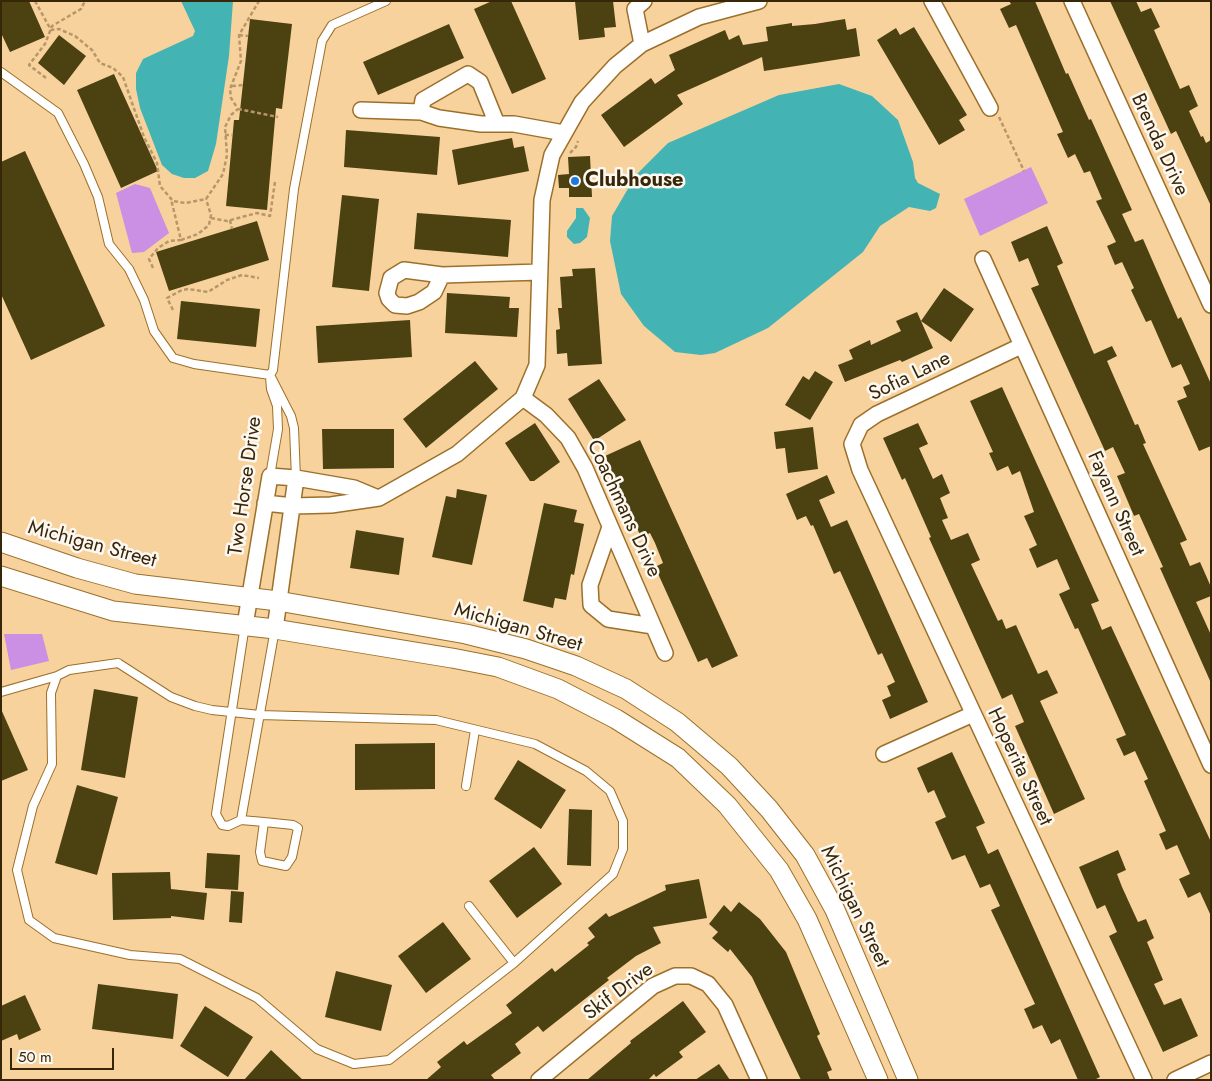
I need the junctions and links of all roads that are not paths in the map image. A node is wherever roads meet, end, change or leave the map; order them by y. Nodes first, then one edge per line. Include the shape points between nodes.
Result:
1 (386, 1) edge
2 (644, 1) edge
3 (759, 1) edge
4 (932, 1) edge
5 (1072, 1) edge
6 (642, 44) junction
7 (1, 72) edge
8 (990, 108) road end
9 (361, 110) dead end
10 (421, 112) junction
11 (498, 124) junction
12 (564, 133) junction
13 (984, 259) dead end
14 (540, 272) junction
15 (442, 275) dead end
16 (1211, 305) edge
17 (1021, 346) junction
18 (270, 375) junction
19 (523, 398) junction
20 (860, 470) joint
21 (270, 476) junction
22 (296, 478) junction
23 (379, 498) junction
24 (265, 503) junction
25 (293, 506) junction
26 (610, 527) junction
27 (1, 542) edge
28 (1, 576) edge
29 (250, 597) junction
30 (278, 601) junction
31 (245, 625) junction
32 (653, 626) junction
33 (275, 629) junction
34 (665, 653) dead end
35 (57, 676) junction
36 (1, 692) edge
37 (232, 712) junction
38 (973, 714) junction
39 (260, 715) junction
40 (475, 730) junction
41 (1206, 743) edge
42 (884, 754) dead end
43 (1211, 765) edge
44 (466, 786) dead end
45 (241, 820) junction
46 (264, 822) junction
47 (469, 906) dead end
48 (514, 963) junction
49 (1211, 1063) edge
50 (539, 1080) edge
51 (760, 1080) edge
52 (878, 1080) edge
53 (908, 1080) edge
54 (1144, 1080) edge
55 (1175, 1080) edge

1 - 18 lane via 332,25 322,41 294,189
2 - 6 street via 636,9
3 - 6 street via 699,17
4 - 8 street
5 - 16 street, Brenda Drive
6 - 12 street via 615,66 582,102
7 - 18 lane via 58,113 98,197 109,244 129,269 154,331 173,358
9 - 10 street
10 - 11 street via 438,118
10 - 11 street via 423,100 468,74 480,82
11 - 12 street
12 - 14 street via 552,155 542,200
13 - 17 street, Fayann Street
14 - 15 street
14 - 19 street via 537,365
17 - 20 street, Sofia Lane via 877,414 861,425 852,444
17 - 41 street, Fayann Street
18 - 21 lane, Two Horse Drive via 278,429
18 - 22 lane, Two Horse Drive via 291,416
19 - 23 street via 457,454
19 - 26 street, Coachmans Drive via 546,415 568,438 585,468
20 - 38 street, Hoperita Street
21 - 22 street
21 - 24 street, Two Horse Drive
22 - 23 street via 354,488
22 - 25 street, Two Horse Drive
23 - 25 street via 331,505
24 - 25 street
24 - 29 street, Two Horse Drive
25 - 30 street, Two Horse Drive
26 - 32 street, Coachmans Drive
26 - 32 street via 590,585 591,606 608,619
27 - 29 street, Michigan Street via 135,584
28 - 31 street via 113,611
29 - 30 street, Michigan Street
29 - 31 street, Two Horse Drive
30 - 33 street, Two Horse Drive
30 - 53 street, Michigan Street via 466,634 526,649 576,666 626,689 677,722 729,766 805,855 835,910
31 - 33 street
31 - 37 lane
32 - 34 street, Coachmans Drive
33 - 39 lane
33 - 52 street via 498,668 558,689 616,718 678,758 727,805 779,870 807,919
35 - 36 lane
35 - 37 lane via 68,670 118,663 171,697 195,706
35 - 48 lane via 51,693 52,764 33,806 17,870 29,920 54,938 130,955 180,959 257,998 317,1050 354,1064 389,1060
37 - 39 lane
37 - 45 lane via 216,814 222,825 234,825
38 - 42 street
38 - 54 street, Hoperita Street
39 - 40 lane via 436,720
39 - 45 lane
40 - 44 lane
40 - 48 lane via 535,744 586,771 610,791 623,821 623,849 613,874
41 - 43 street, Fayann Street
45 - 46 lane
46 - 46 lane via 298,828 292,857 286,866 262,861
47 - 48 lane
49 - 55 street
50 - 51 street, Skif Drive via 653,986 676,976 691,976 708,984 725,1005

